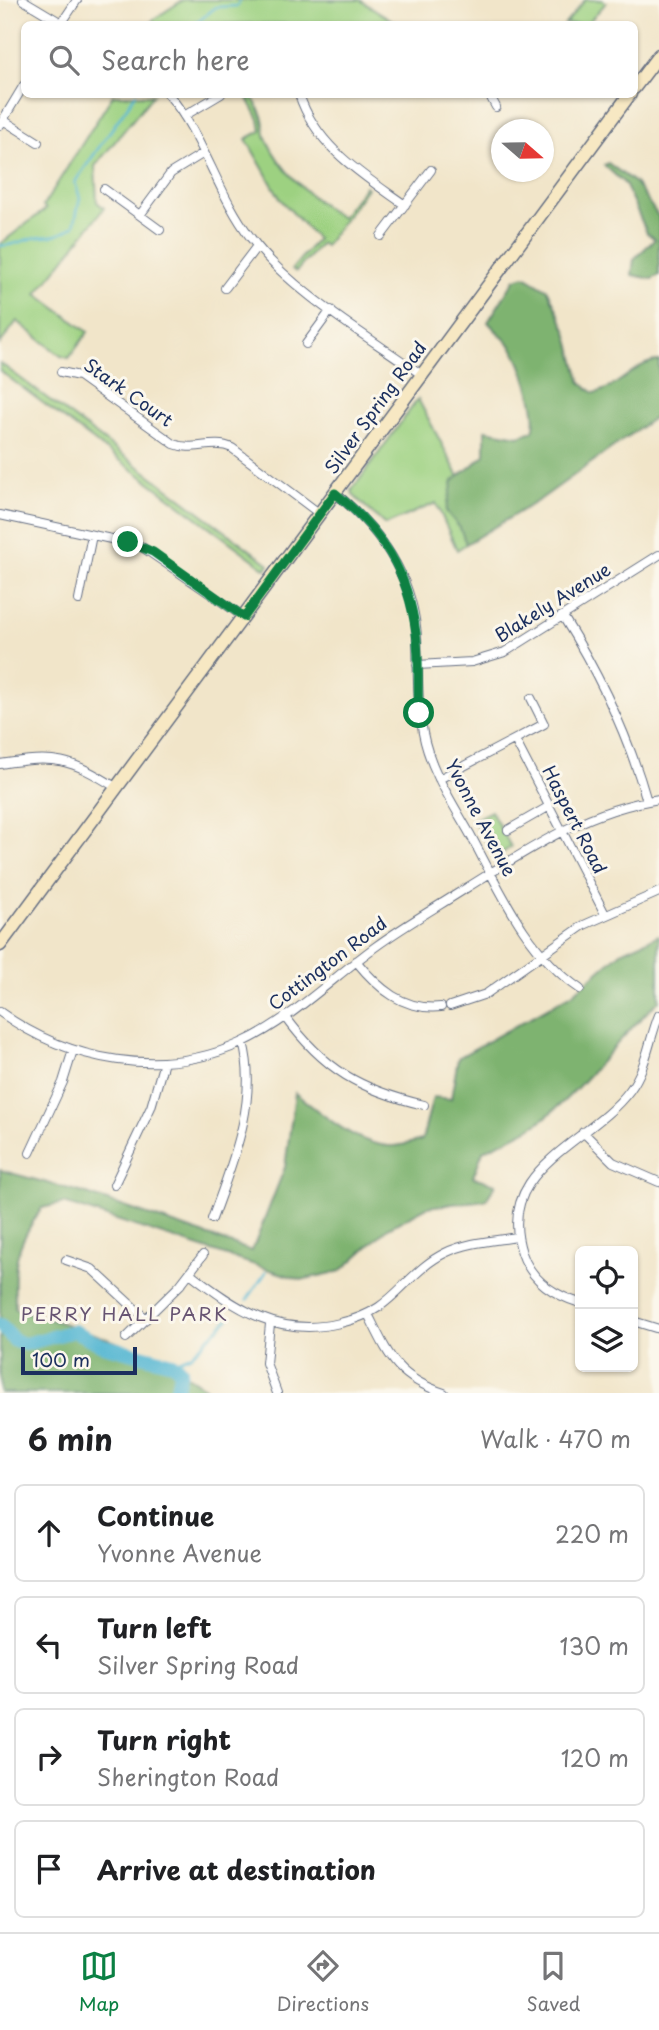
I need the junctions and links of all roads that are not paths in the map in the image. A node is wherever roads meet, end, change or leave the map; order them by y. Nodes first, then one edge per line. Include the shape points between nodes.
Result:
1 (23, 0) edge
2 (77, 0) edge
3 (57, 21) edge
4 (64, 21) edge
5 (659, 55) edge
6 (638, 84) edge
7 (21, 90) edge
8 (171, 98) edge
9 (214, 98) edge
10 (301, 98) edge
11 (491, 98) edge
12 (627, 98) edge
13 (496, 107) dead end
14 (184, 116) junction
15 (1, 122) edge
16 (38, 142) dead end
17 (202, 154) junction
18 (431, 170) dead end
19 (104, 189) dead end
20 (405, 205) junction
21 (139, 215) junction
22 (160, 230) dead end
23 (382, 236) dead end
24 (257, 246) junction
25 (225, 288) dead end
26 (331, 310) junction
27 (306, 344) dead end
28 (61, 372) dead end
29 (422, 375) junction
30 (335, 493) junction
31 (320, 514) junction
32 (0, 515) edge
33 (92, 535) junction
34 (659, 555) edge
35 (79, 600) dead end
36 (244, 617) junction
37 (564, 618) junction
38 (417, 664) junction
39 (531, 698) dead end
40 (515, 740) junction
41 (0, 764) edge
42 (439, 779) junction
43 (117, 788) junction
44 (659, 799) edge
45 (647, 800) junction
46 (548, 807) junction
47 (508, 830) dead end
48 (561, 830) junction
49 (491, 873) junction
50 (659, 892) edge
51 (605, 914) junction
52 (0, 945) edge
53 (542, 956) junction
54 (355, 961) junction
55 (580, 989) dead end
56 (0, 1012) edge
57 (659, 1015) edge
58 (285, 1016) junction
59 (657, 1029) edge
60 (243, 1042) junction
61 (73, 1050) junction
62 (164, 1062) junction
63 (424, 1105) dead end
64 (583, 1132) junction
65 (30, 1153) dead end
66 (659, 1182) edge
67 (114, 1185) dead end
68 (212, 1219) dead end
69 (517, 1237) junction
70 (203, 1255) dead end
71 (66, 1260) dead end
72 (190, 1273) junction
73 (575, 1300) edge
74 (368, 1314) junction
75 (145, 1319) junction
76 (638, 1323) edge
77 (270, 1324) junction
78 (659, 1329) edge
79 (126, 1338) dead end
80 (277, 1393) edge
81 (444, 1393) edge

1 - 3 street
2 - 4 street
5 - 6 main road
7 - 15 street
8 - 14 street
9 - 14 street
10 - 20 street via 321,138
11 - 13 street
12 - 29 main road, Silver Spring Road
14 - 17 street
15 - 16 street
17 - 21 street via 171,173
17 - 24 street
18 - 20 street
19 - 21 street
20 - 23 street
21 - 22 street
24 - 25 street
24 - 26 street
26 - 27 street
26 - 29 street
28 - 31 street, Stark Court via 79,376 174,444 232,448
29 - 30 main road, Silver Spring Road
30 - 31 main road, Silver Spring Road
30 - 38 street, Yvonne Avenue via 372,525 391,556 411,607
31 - 36 main road, Silver Spring Road
32 - 33 street
33 - 35 street
33 - 36 street via 145,548
34 - 37 street, Blakely Avenue
36 - 43 main road, Silver Spring Road
37 - 38 street, Blakely Avenue via 492,658
37 - 45 street via 609,697
38 - 42 street, Yvonne Avenue via 424,736
39 - 40 street via 544,724
40 - 42 street
40 - 46 street, Haspert Road
41 - 43 street via 63,760
42 - 49 street, Yvonne Avenue
43 - 52 main road, Silver Spring Road
44 - 45 street, Cottington Road
45 - 48 street, Cottington Road via 597,813
46 - 47 street
46 - 48 street, Haspert Road
48 - 49 street, Cottington Road
48 - 51 street, Haspert Road
49 - 53 street, Yvonne Avenue
49 - 54 street, Cottington Road
50 - 51 street
51 - 53 street
53 - 54 street via 486,994 446,1007 421,1007 396,998 380,989
53 - 55 street, Yvonne Avenue
54 - 58 street, Cottington Road
56 - 61 street, Cottington Road via 19,1026
57 - 59 street
58 - 60 street, Cottington Road
58 - 63 street via 333,1069 375,1091
59 - 64 street via 630,1089
60 - 62 street, Cottington Road
60 - 68 street via 248,1069 245,1107
61 - 62 street, Cottington Road via 111,1060
61 - 65 street
62 - 67 street via 151,1107
64 - 66 street via 613,1163
64 - 69 street via 529,1183 519,1206
69 - 73 street via 527,1265 542,1284
69 - 74 street via 472,1243 442,1255
70 - 72 street
71 - 75 street via 92,1269
72 - 75 street
72 - 77 street via 238,1309
74 - 77 street via 320,1327
74 - 81 street via 401,1371
75 - 79 street
76 - 78 street
77 - 80 street via 266,1363

